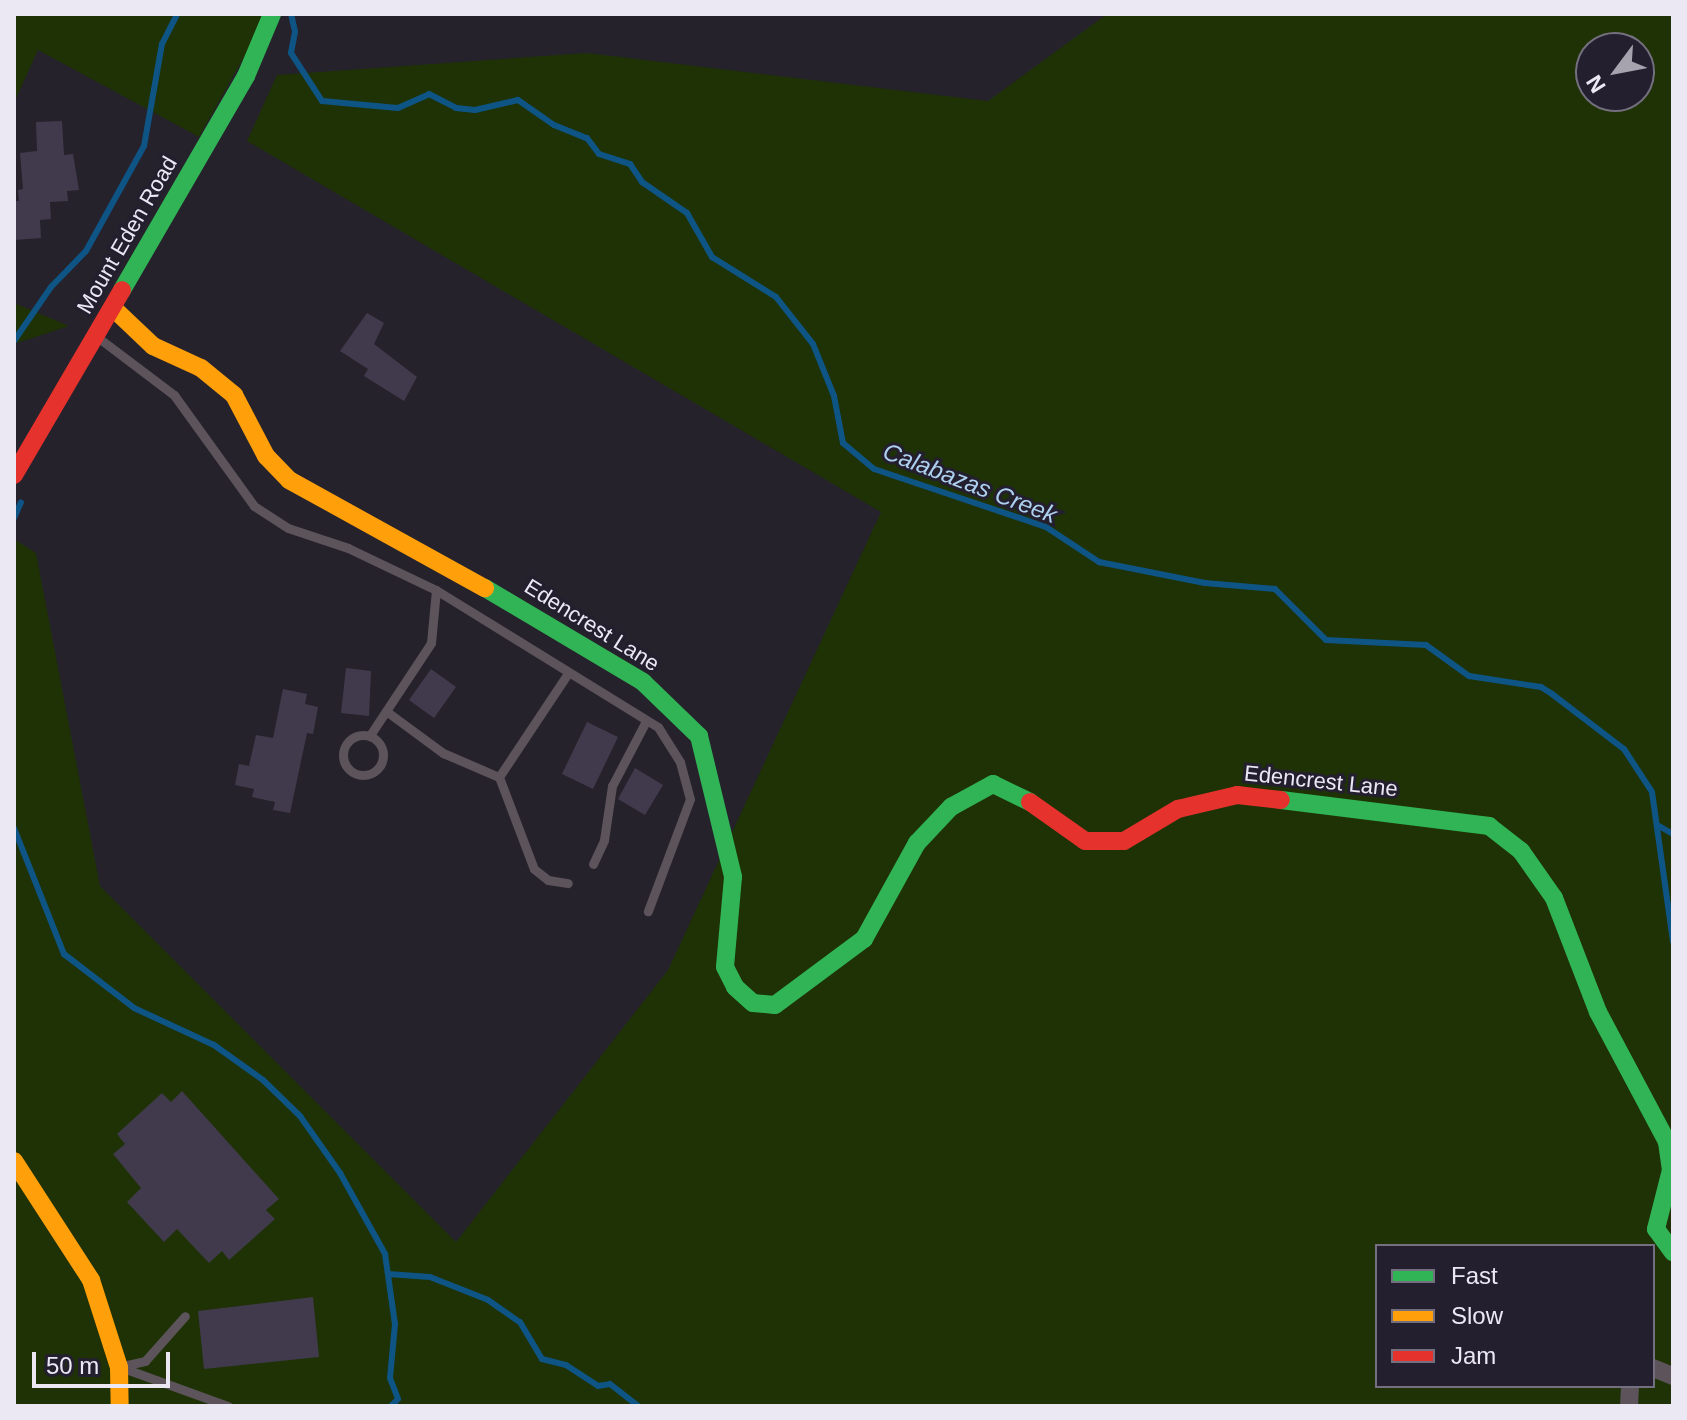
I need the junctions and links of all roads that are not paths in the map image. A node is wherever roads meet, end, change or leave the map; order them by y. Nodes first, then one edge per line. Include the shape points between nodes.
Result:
1 (272, 14) edge
2 (113, 308) junction
3 (96, 336) junction
4 (14, 475) edge
5 (436, 590) junction
6 (568, 673) junction
7 (386, 711) junction
8 (646, 721) junction
9 (370, 735) junction
10 (499, 777) junction
11 (593, 864) dead end
12 (568, 883) dead end
13 (648, 911) dead end
14 (14, 1161) edge
15 (1673, 1252) edge
16 (185, 1316) dead end
17 (119, 1367) junction
18 (120, 1406) edge
19 (228, 1406) edge

1 - 2 street, Mount Eden Road via 246,76
2 - 3 street, Mount Eden Road
2 - 15 street, Edencrest Lane via 153,346 201,368 234,395 266,456 289,480 643,682 699,736 733,877 725,967 735,987 753,1003 775,1005 839,962 864,939 917,843 951,807 993,784 1012,789 1085,841 1124,841 1178,809 1237,795 1489,826 1521,851 1547,885 1598,1012 1667,1142 1671,1170 1656,1229
3 - 4 street, Mount Eden Road
3 - 5 lane via 174,395 254,506 288,528 348,548
5 - 6 lane
5 - 7 lane via 431,643
6 - 8 lane
6 - 10 lane
7 - 9 lane
7 - 10 lane via 443,753
8 - 11 lane via 612,786 604,840
8 - 13 lane via 658,727 680,762 690,799
9 - 9 lane via 356,735 345,744 343,757 355,773 368,775 382,762 380,743
10 - 12 lane via 534,869 548,880
14 - 17 street via 91,1280
16 - 17 lane via 145,1361
17 - 18 street
17 - 19 lane

